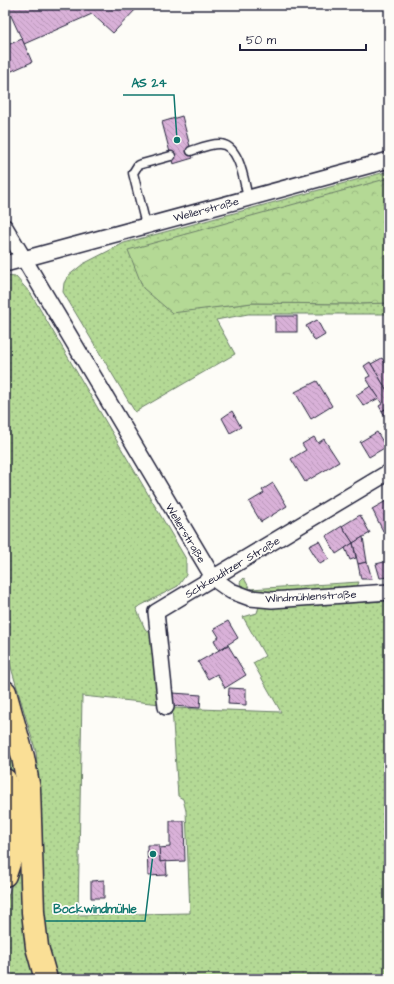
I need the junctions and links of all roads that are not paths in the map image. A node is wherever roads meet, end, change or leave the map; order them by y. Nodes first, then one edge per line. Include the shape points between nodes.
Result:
1 (191, 150) dead end
2 (171, 156) dead end
3 (389, 160) edge
4 (248, 198) junction
5 (146, 225) junction
6 (5, 227) edge
7 (24, 260) junction
8 (5, 264) edge
9 (389, 472) edge
10 (214, 579) junction
11 (389, 592) edge
12 (5, 692) edge
13 (166, 707) dead end
14 (5, 780) edge
15 (5, 875) edge
16 (46, 979) edge

1 - 4 lane via 219,144 230,148 237,157
2 - 5 lane via 138,164 133,173
3 - 4 street, Wellerstraße
4 - 5 street, Wellerstraße
5 - 7 street, Wellerstraße
6 - 7 street
7 - 8 street, Wellerstraße
7 - 10 street, Wellerstraße
9 - 10 street, Schkeuditzer Straße
10 - 11 street, Windmühlenstraße via 232,592 250,598 272,600
10 - 13 street, Schkeuditzer Straße via 156,612
12 - 16 highway via 23,756 29,789 33,912 37,947
14 - 15 highway via 11,800 11,857

